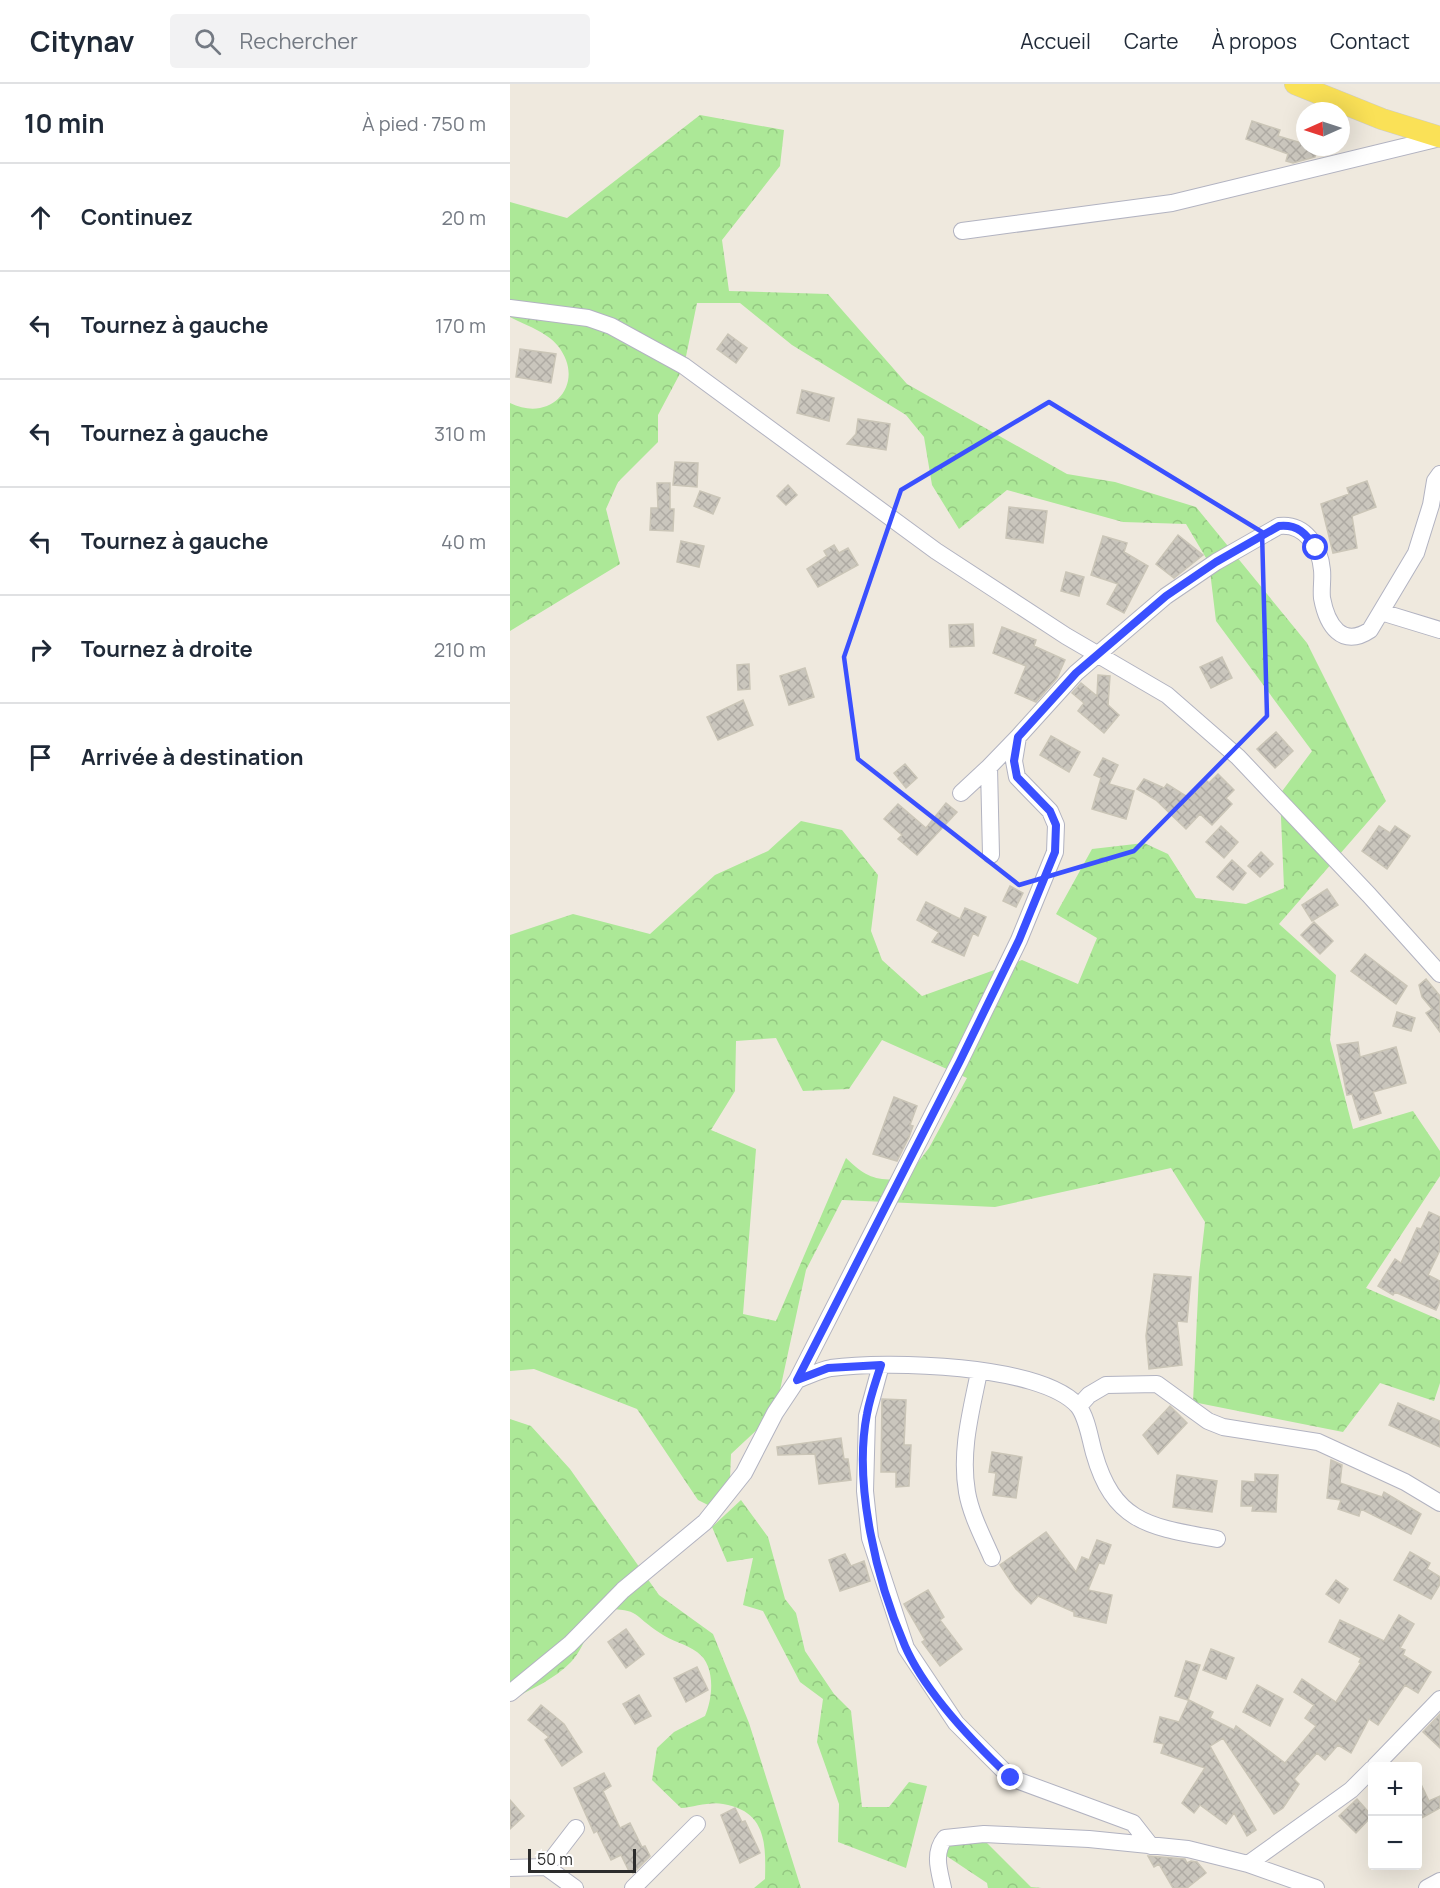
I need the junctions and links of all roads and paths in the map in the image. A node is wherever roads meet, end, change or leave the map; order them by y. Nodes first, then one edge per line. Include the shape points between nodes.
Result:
1 (1295, 84) edge
2 (1440, 138) edge
3 (962, 231) dead end
4 (510, 308) edge
5 (1440, 474) edge
6 (1381, 612) junction
7 (1440, 630) edge
8 (1098, 656) junction
9 (1018, 737) junction
10 (989, 767) junction
11 (961, 792) dead end
12 (991, 855) dead end
13 (1440, 974) edge
14 (881, 1365) junction
15 (980, 1372) junction
16 (797, 1380) junction
17 (1079, 1406) junction
18 (1440, 1503) edge
19 (1217, 1539) dead end
20 (992, 1558) dead end
21 (510, 1693) edge
22 (1440, 1699) edge
23 (1380, 1762) edge
24 (1368, 1774) edge
25 (697, 1824) dead end
26 (576, 1828) dead end
27 (1150, 1846) junction
28 (1248, 1864) junction
29 (546, 1867) junction
30 (510, 1868) edge
31 (1440, 1881) edge
32 (576, 1888) edge
33 (633, 1888) edge
34 (943, 1888) edge
35 (1316, 1888) edge
36 (1427, 1888) edge

1 - 2 main road
2 - 3 street via 1172,204
4 - 8 street via 588,318 684,366 936,551
5 - 6 street via 1416,553
6 - 7 street
6 - 8 street via 1370,630 1361,636 1352,639 1340,634 1328,620 1316,548 1305,532 1291,525 1279,526 1182,583
8 - 9 street via 1076,673
8 - 13 street via 1167,695 1238,757
9 - 10 street
9 - 16 street via 1014,761 1017,777 1050,811 1056,825 1055,852 1019,940 960,1061
10 - 11 street
10 - 12 street
14 - 15 street via 944,1366
14 - 16 street via 828,1368
14 - 27 street via 867,1416 865,1491 870,1538 906,1648 956,1723 1011,1778 1133,1823
15 - 17 street via 1035,1381 1057,1389
15 - 20 street via 965,1438 964,1461 967,1494
16 - 21 street via 744,1473 705,1522
17 - 18 street via 1106,1385 1157,1384 1208,1422 1318,1442 1405,1482
17 - 19 street via 1102,1482 1116,1502 1155,1527
22 - 23 street
24 - 28 street
25 - 33 street
26 - 29 street
27 - 28 street via 1188,1849
27 - 34 street via 1089,1839 956,1835 945,1838 938,1846
28 - 35 street
29 - 30 street
29 - 32 street
31 - 36 street

